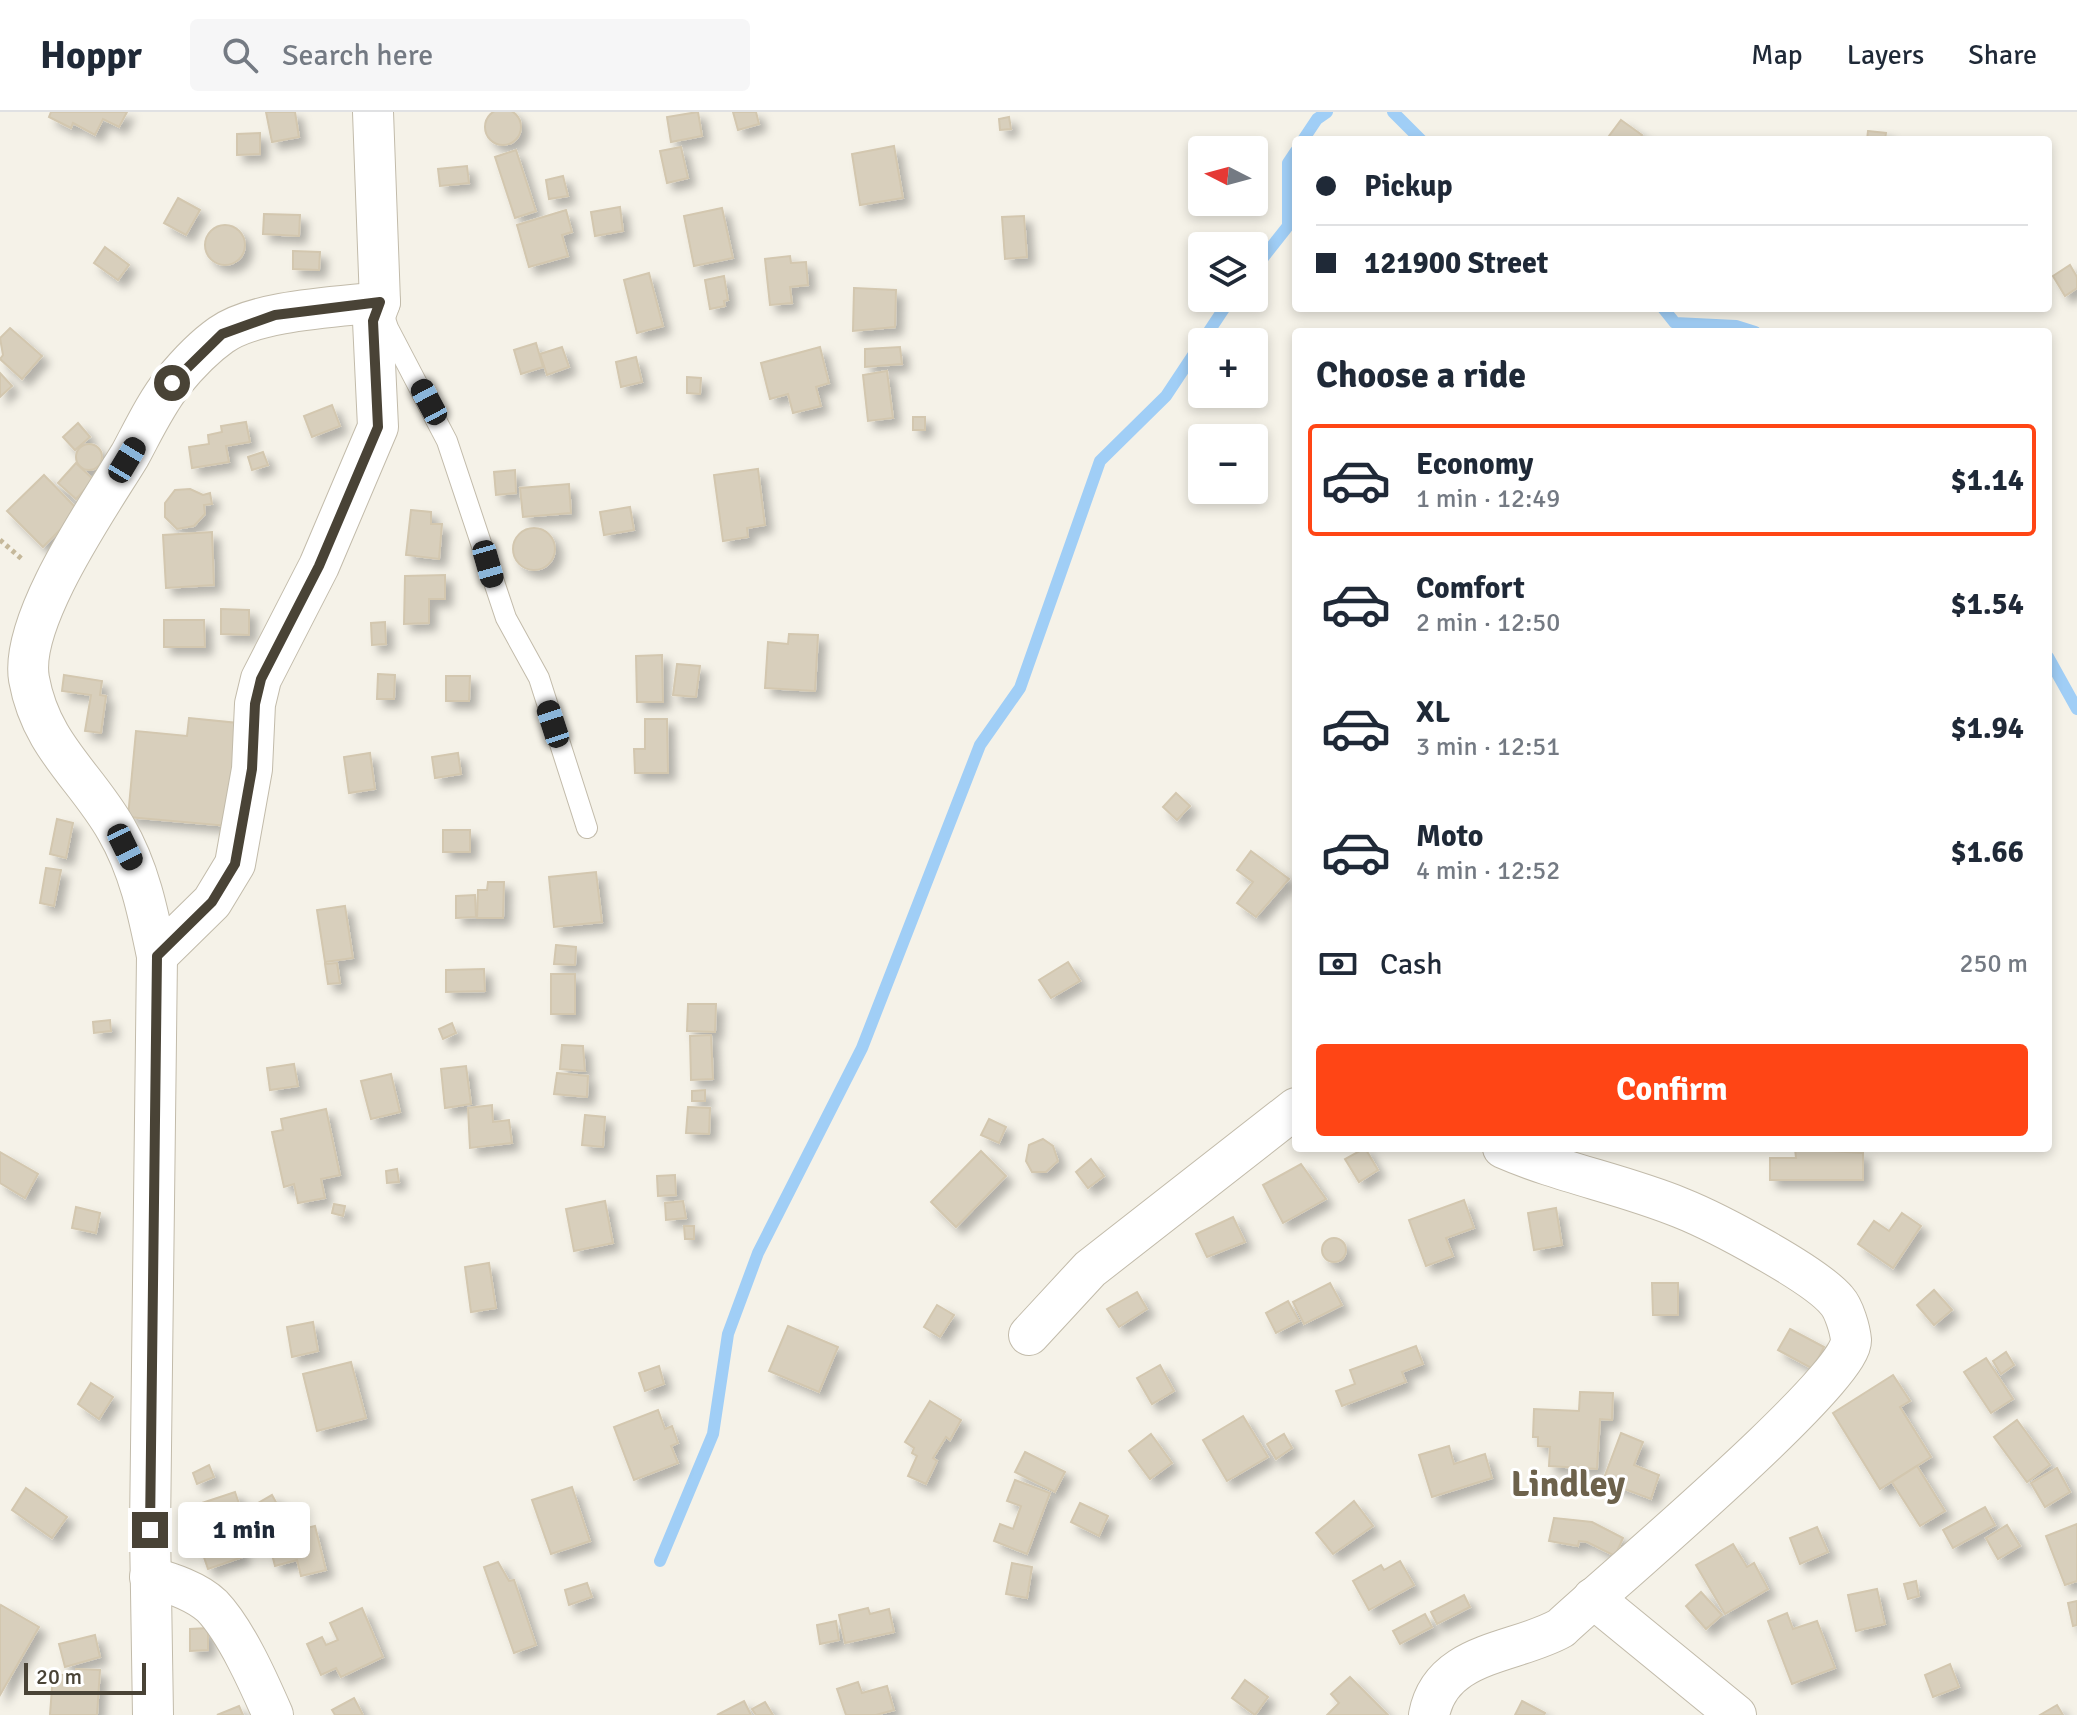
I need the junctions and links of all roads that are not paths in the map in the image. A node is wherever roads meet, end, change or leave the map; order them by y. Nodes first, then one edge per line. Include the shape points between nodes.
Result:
1 (373, 112) edge
2 (380, 302) junction
3 (587, 828) dead end
4 (157, 956) junction
5 (1292, 1111) edge
6 (1515, 1152) edge
7 (1029, 1335) dead end
8 (150, 1577) junction
9 (1593, 1598) junction
10 (153, 1715) edge
11 (273, 1715) edge
12 (1429, 1715) edge
13 (1736, 1715) edge

1 - 2 street
2 - 3 lane via 388,328 447,441 502,607 539,678
2 - 4 street via 373,321 378,427 319,566 261,679 235,864 212,902
2 - 4 street via 275,315 222,334 172,383 51,588 29,659 33,694 66,764 107,815 128,852 145,896
4 - 8 street
5 - 7 street via 1090,1269
6 - 9 street via 1726,1228 1825,1288 1839,1303 1852,1342 1846,1360 1808,1404
8 - 10 street
8 - 11 street via 176,1584 211,1605
9 - 12 street via 1561,1628 1540,1639 1498,1648 1466,1665 1434,1695
9 - 13 street

